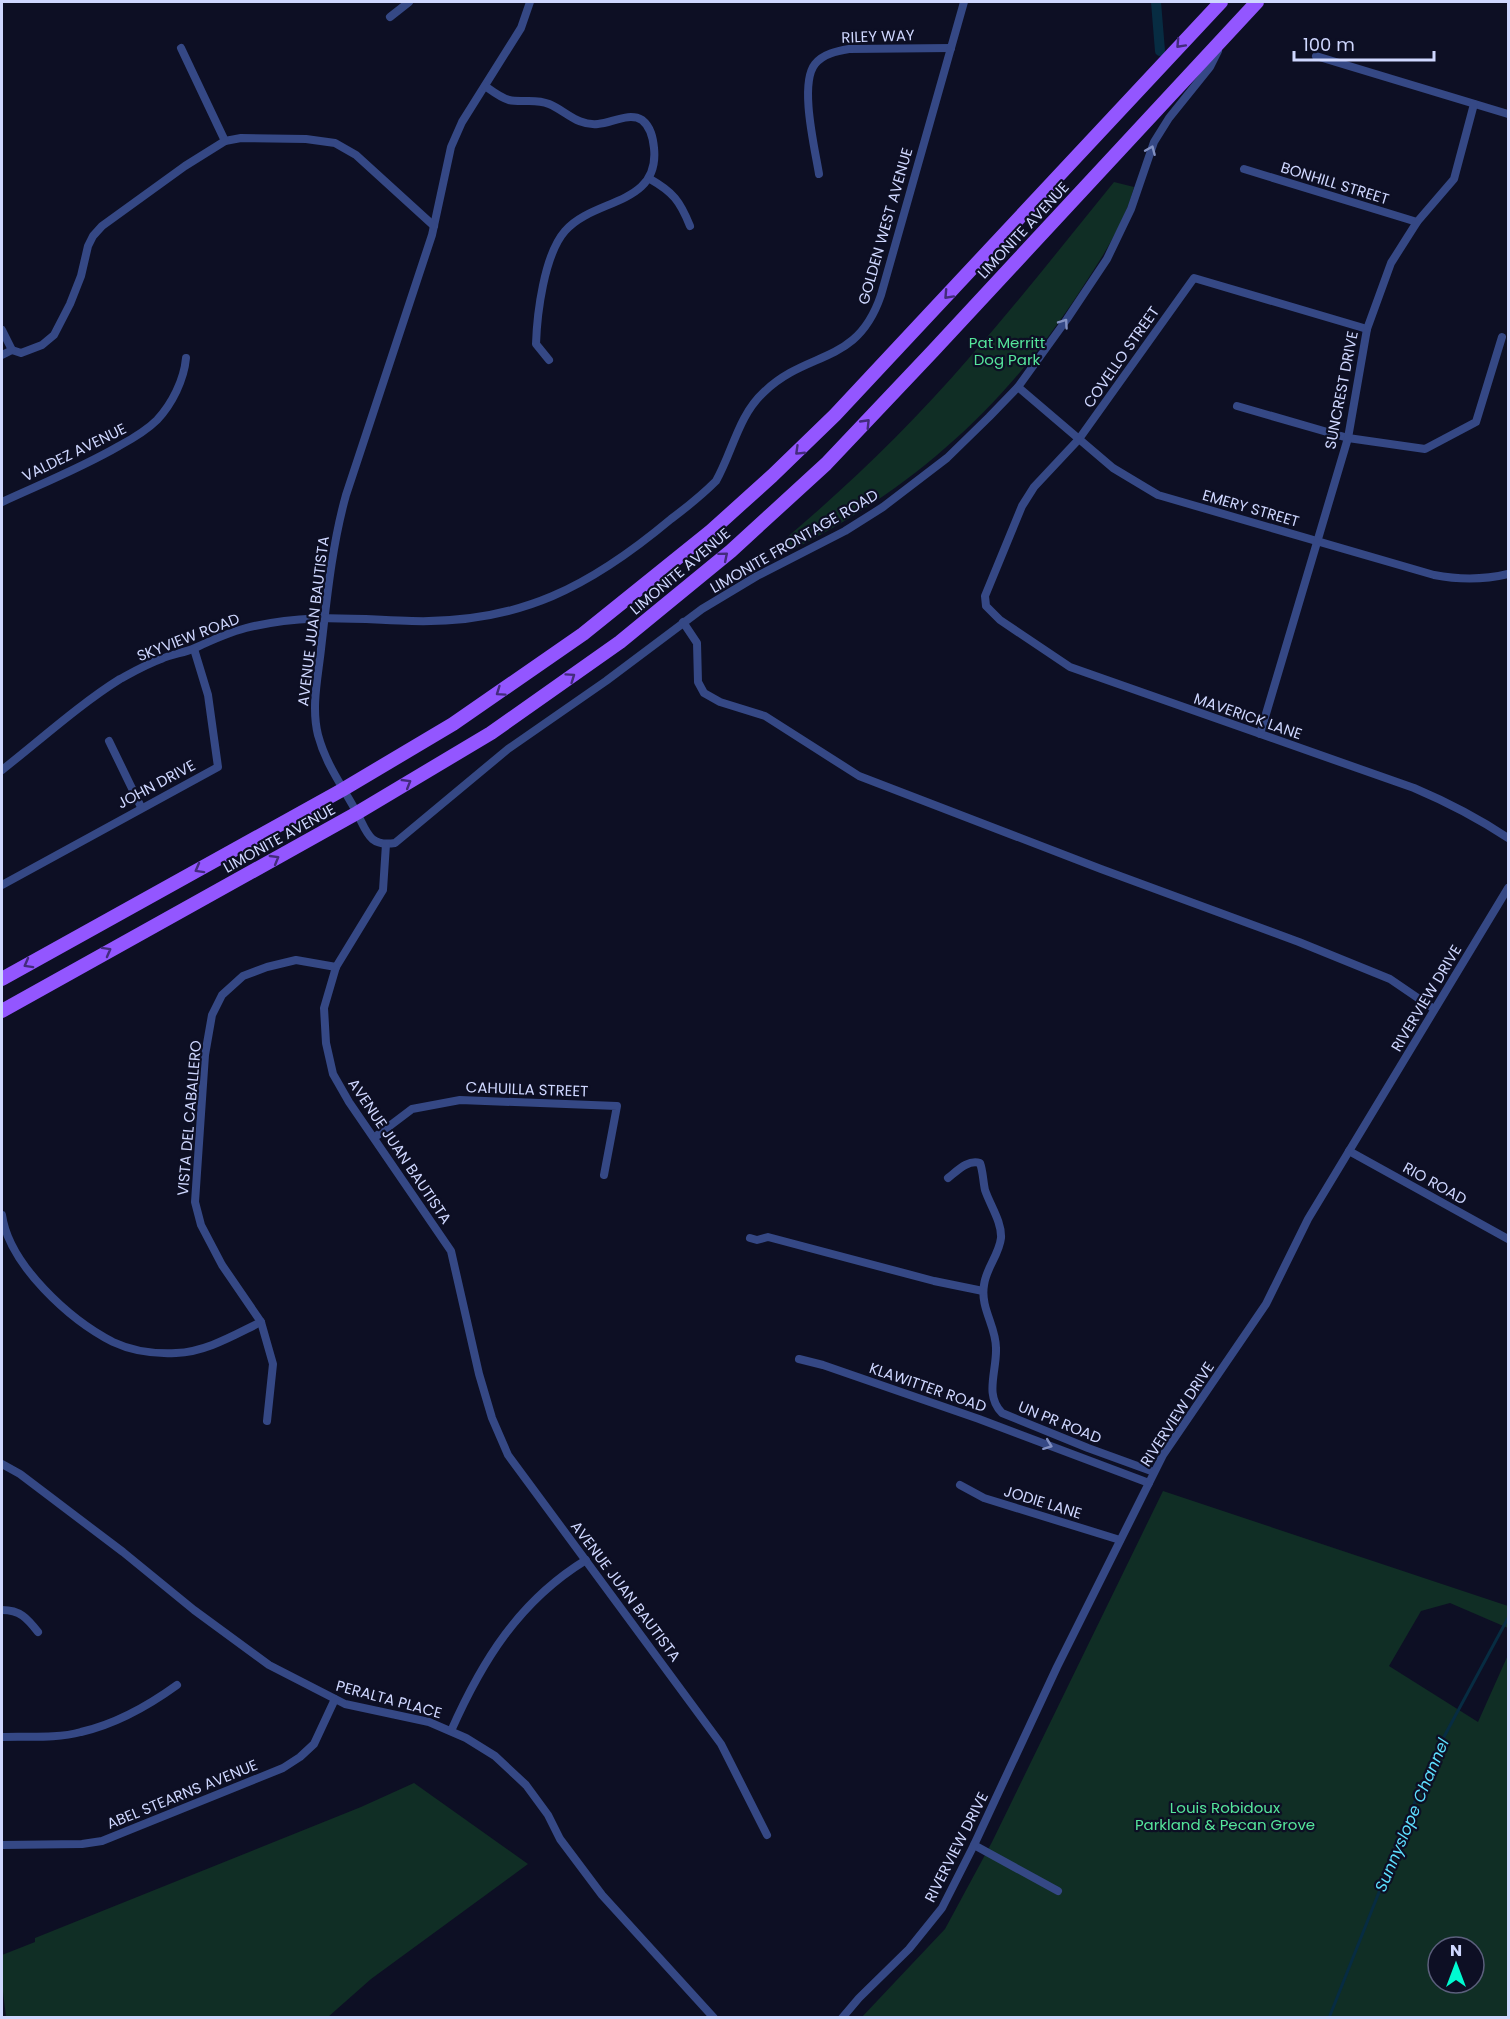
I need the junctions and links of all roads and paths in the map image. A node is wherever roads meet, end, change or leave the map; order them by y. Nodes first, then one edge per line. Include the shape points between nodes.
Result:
1 (409, 2) edge
2 (530, 2) edge
3 (964, 2) edge
4 (1221, 2) edge
5 (1257, 2) edge
6 (390, 17) dead end
7 (1227, 33) junction
8 (181, 48) dead end
9 (951, 48) junction
10 (1316, 56) dead end
11 (485, 86) junction
12 (1474, 104) junction
13 (1509, 114) edge
14 (225, 141) junction
15 (1244, 169) dead end
16 (819, 174) dead end
17 (650, 179) junction
18 (1418, 222) junction
19 (434, 226) junction
20 (690, 226) dead end
21 (1367, 329) junction
22 (2, 330) edge
23 (1502, 337) dead end
24 (12, 350) junction
25 (2, 355) edge
26 (186, 358) dead end
27 (549, 360) dead end
28 (1017, 387) junction
29 (1237, 406) dead end
30 (1348, 438) junction
31 (1079, 439) junction
32 (2, 502) edge
33 (1317, 542) junction
34 (1509, 574) edge
35 (986, 606) joint
36 (488, 616) joint
37 (325, 617) junction
38 (683, 622) junction
39 (194, 649) junction
40 (1260, 734) junction
41 (109, 741) dead end
42 (2, 770) edge
43 (342, 790) junction
44 (141, 807) junction
45 (357, 813) junction
46 (1509, 838) edge
47 (386, 844) junction
48 (2, 885) edge
49 (1509, 888) edge
50 (336, 967) junction
51 (2, 979) edge
52 (1434, 1009) junction
53 (2, 1011) edge
54 (375, 1137) junction
55 (1348, 1151) junction
56 (604, 1175) dead end
57 (948, 1178) dead end
58 (2, 1215) edge
59 (750, 1238) dead end
60 (1509, 1239) edge
61 (983, 1291) junction
62 (261, 1322) junction
63 (799, 1359) dead end
64 (999, 1411) junction
65 (267, 1421) dead end
66 (994, 1424) junction
67 (2, 1464) edge
68 (1154, 1472) junction
69 (1149, 1483) junction
70 (960, 1485) dead end
71 (1120, 1540) junction
72 (586, 1560) junction
73 (2, 1610) edge
74 (38, 1632) dead end
75 (177, 1685) dead end
76 (335, 1700) junction
77 (451, 1731) junction
78 (2, 1737) edge
79 (767, 1835) dead end
80 (2, 1845) edge
81 (974, 1845) junction
82 (1058, 1891) dead end
83 (714, 2018) edge
84 (842, 2018) edge

1 - 6 street
2 - 11 street, AVENUE JUAN BAUTISTA via 521,28
3 - 9 street, GOLDEN WEST AVENUE
4 -> 43 main road, LIMONITE AVENUE via 835,415 711,531 583,634 482,705
5 - 7 main road, LIMONITE AVENUE
28 -> 7 street, LIMONITE FRONTAGE ROAD via 1107,259 1131,209 1154,141 1209,67
45 -> 7 main road, LIMONITE AVENUE via 491,733 620,642 770,516 880,408
8 - 14 street
9 - 16 street, RILEY WAY via 849,49 833,51 815,63 807,82
9 - 36 street, GOLDEN WEST AVENUE via 881,295 868,325 846,347 795,369 762,393 741,421 716,481 636,549 570,589
10 - 12 street
11 - 17 street via 508,100 551,104 584,123 640,119 652,135
11 - 19 street, AVENUE JUAN BAUTISTA via 451,147
12 - 13 street
12 - 18 street, SUNCREST DRIVE via 1454,179
14 - 19 street via 306,139 335,143 356,154
14 - 24 street via 102,226 88,246 81,276 54,335 26,353
15 - 18 street, BONHILL STREET
17 - 20 street via 672,193
17 - 27 street via 628,196 581,218 565,231 555,247 537,316 536,344
18 - 21 street, SUNCREST DRIVE via 1391,263
19 - 37 street, AVENUE JUAN BAUTISTA via 344,503
21 - 30 street, SUNCREST DRIVE
21 - 31 street, COVELLO STREET via 1194,278
22 - 24 street
23 - 30 street via 1476,422 1425,449
24 - 25 street
26 - 32 street, VALDEZ AVENUE via 185,370 157,420 92,461
28 - 31 street, EMERY STREET
28 - 38 street, LIMONITE FRONTAGE ROAD via 947,458 883,507
29 - 30 street
30 - 33 street, SUNCREST DRIVE
31 - 33 street, EMERY STREET via 1113,468 1158,495
31 - 35 street, COVELLO STREET via 1034,487 1022,506 985,596
33 - 34 street, EMERY STREET via 1453,579
33 - 40 street, SUNCREST DRIVE
35 - 40 street, MAVERICK LANE via 1070,668
36 - 37 street, SKYVIEW ROAD via 412,621
37 - 39 street, SKYVIEW ROAD via 248,627
37 - 43 street, AVENUE JUAN BAUTISTA via 315,718 322,750
38 - 47 street, LIMONITE FRONTAGE ROAD via 508,749 395,843
38 - 52 street via 697,643 698,682 704,693 765,716 859,776 1299,942 1390,979
39 - 42 street, SKYVIEW ROAD via 160,659 120,680
39 - 44 street, JOHN DRIVE via 208,695 218,767
40 - 46 street, MAVERICK LANE via 1414,788
41 - 44 street
43 - 45 street, AVENUE JUAN BAUTISTA
43 -> 51 main road, LIMONITE AVENUE
44 - 48 street, JOHN DRIVE
45 - 47 street, AVENUE JUAN BAUTISTA via 365,831
53 -> 45 main road, LIMONITE AVENUE
47 - 50 street, AVENUE JUAN BAUTISTA via 383,890
49 - 52 street, RIVERVIEW DRIVE
50 - 54 street, AVENUE JUAN BAUTISTA via 324,1008 333,1074
50 - 62 street, VISTA DEL CABALLERO via 296,960 243,976 222,995 212,1015 205,1054 195,1202 201,1225 222,1265
52 - 55 street, RIVERVIEW DRIVE
54 - 56 street, CAHUILLA STREET via 412,1109 460,1100 617,1106
54 - 72 street, AVENUE JUAN BAUTISTA via 451,1251 479,1374 508,1455
55 - 60 street, RIO ROAD
55 - 68 street, RIVERVIEW DRIVE via 1308,1219 1266,1304
57 - 61 street, UN PR ROAD via 974,1161 982,1167 1001,1236
58 - 62 street via 12,1246 42,1289 114,1342 143,1352 177,1353 207,1347
59 - 61 street via 768,1236
61 - 64 street, UN PR ROAD via 996,1347 992,1395
62 - 65 street, VISTA DEL CABALLERO via 273,1364
63 - 66 street, KLAWITTER ROAD
64 - 66 street
64 - 68 street, UN PR ROAD
66 -> 69 street, KLAWITTER ROAD
67 - 76 street, PERALTA PLACE via 269,1665
68 - 69 street, RIVERVIEW DRIVE
69 - 71 street, RIVERVIEW DRIVE
70 - 71 street, JODIE LANE via 984,1498
71 - 81 street, RIVERVIEW DRIVE
72 - 77 street via 557,1578 516,1619 486,1660
72 - 79 street, AVENUE JUAN BAUTISTA via 721,1744
73 - 74 street via 21,1614
75 - 78 street via 151,1704 80,1733
76 - 77 street, PERALTA PLACE via 429,1722
76 - 80 street, ABEL STEARNS AVENUE via 314,1744 283,1768 102,1841
77 - 83 street, PERALTA PLACE via 495,1756 526,1785 602,1895
81 - 82 street
81 - 84 street, RIVERVIEW DRIVE via 927,1929

